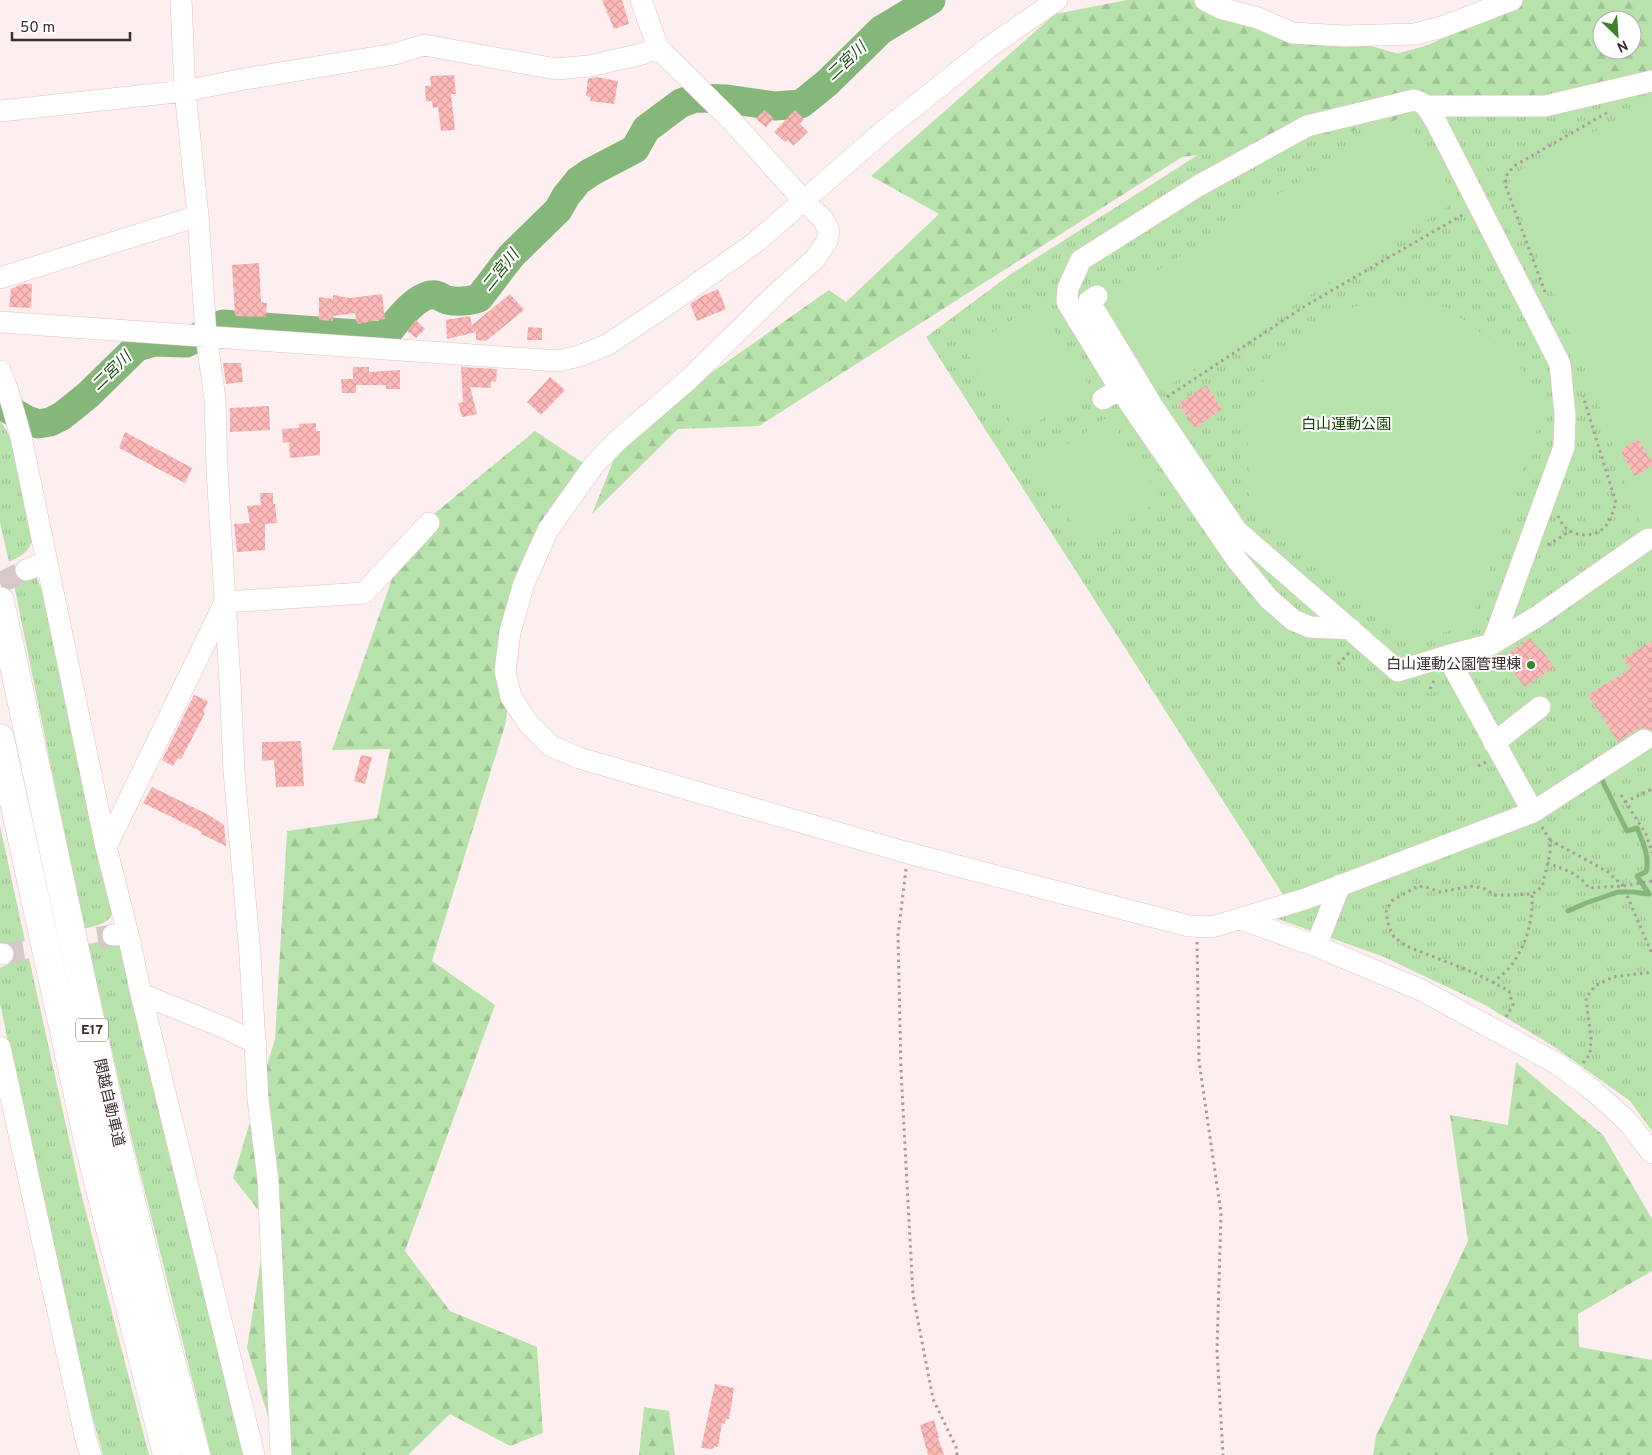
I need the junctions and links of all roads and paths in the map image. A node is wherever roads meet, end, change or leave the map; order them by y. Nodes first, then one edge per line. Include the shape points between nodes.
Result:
1 (181, 0) edge
2 (641, 0) edge
3 (1057, 0) edge
4 (1205, 0) edge
5 (1512, 0) edge
6 (658, 48) junction
7 (1652, 80) edge
8 (185, 91) junction
9 (1426, 106) junction
10 (1612, 110) dead end
11 (0, 111) edge
12 (803, 200) junction
13 (1479, 205) junction
14 (198, 216) junction
15 (0, 278) edge
16 (1098, 296) dead end
17 (1547, 297) dead end
18 (0, 322) edge
19 (206, 335) junction
20 (0, 371) edge
21 (1580, 389) dead end
22 (1153, 407) junction
23 (0, 417) edge
24 (21, 437) junction
25 (1559, 510) dead end
26 (430, 523) dead end
27 (1648, 540) dead end
28 (47, 562) junction
29 (26, 570) tunnel mouth
30 (0, 601) edge
31 (224, 602) junction
32 (1351, 629) junction
33 (1492, 644) junction
34 (1447, 656) junction
35 (1540, 707) dead end
36 (0, 738) edge
37 (1644, 740) dead end
38 (1494, 743) junction
39 (1652, 789) edge
40 (1621, 795) dead end
41 (1625, 802) junction
42 (1533, 812) junction
43 (1652, 835) edge
44 (1647, 837) junction
45 (1550, 840) junction
46 (106, 846) junction
47 (908, 853) junction
48 (1652, 853) edge
49 (1547, 863) junction
50 (1652, 881) edge
51 (1340, 885) junction
52 (1623, 886) junction
53 (1532, 894) junction
54 (1240, 919) junction
55 (1197, 927) junction
56 (1316, 946) junction
57 (1652, 954) edge
58 (1652, 972) edge
59 (1493, 983) junction
60 (141, 994) junction
61 (1508, 1014) dead end
62 (256, 1043) junction
63 (1, 1057) edge
64 (1573, 1075) junction
65 (1652, 1153) edge
66 (86, 1450) edge
67 (167, 1455) edge
68 (196, 1455) edge
69 (254, 1455) edge
70 (281, 1455) edge
71 (957, 1455) edge
72 (1223, 1455) edge

1 - 8 street
2 - 6 street
3 - 12 street via 988,48
4 - 5 street via 1292,33 1345,36 1415,34
6 - 8 street via 589,66 556,69 424,45 387,55
6 - 12 street via 732,121
7 - 9 street via 1545,106
8 - 11 street
8 - 14 street
9 - 13 street
9 - 32 street via 1414,100 1307,126 1198,186 1081,260 1068,288 1068,302 1112,394 1269,599 1293,620 1310,627
10 - 17 path via 1514,166 1507,174 1505,184
12 - 19 street via 756,242 630,330 607,345 558,361
12 - 47 street via 823,218 829,231 822,250 594,465 548,530 524,583 510,632 505,671 511,697 528,723 551,746 580,758
13 - 22 path via 1305,306
13 - 33 street via 1560,364 1565,415 1564,447
14 - 15 street
14 - 19 street
16 - 22 street via 1089,301
18 - 19 street
19 - 31 street via 215,399
20 - 24 street
21 - 25 path via 1616,503 1604,528 1591,535 1576,534 1566,528 1558,516
22 - 32 street via 1237,531
23 - 24 street
24 - 28 street
26 - 31 street via 364,593
27 - 33 street
28 - 29 street
28 - 46 street
30 - 68 highway, 関越自動車道 / E17 via 113,1126
31 - 46 street
31 - 62 street
32 - 34 street via 1398,671
33 - 34 street
34 - 38 street
35 - 38 street
36 - 67 highway, 関越自動車道 / E17 via 88,1141
37 - 42 street
38 - 42 street
39 - 41 path
40 - 41 path
41 - 44 path
42 - 45 path
42 - 51 street
43 - 44 path
44 - 48 path
45 - 49 path
45 - 52 path via 1608,872
46 - 60 street via 120,935
47 - 55 street
47 - 71 path via 898,935 901,1071 913,1295 933,1399 956,1446
49 - 52 path via 1570,871 1589,888
49 - 53 path via 1542,887
50 - 52 path
51 - 54 street
51 - 56 street
52 - 57 path
53 - 59 path via 1533,912 1526,938 1514,962
53 - 59 path via 1495,895 1473,886 1439,892 1418,886 1391,901 1386,912 1394,937 1406,946
54 - 55 street via 1212,927
54 - 56 street
55 - 72 path via 1199,1061 1220,1213 1217,1350
56 - 64 street via 1421,990
58 - 64 path via 1613,978 1595,986 1586,998 1590,1054
59 - 61 path via 1509,991 1513,1004
60 - 62 street
60 - 69 street
62 - 70 street via 258,1099 268,1180
63 - 66 street
64 - 65 street via 1628,1122

